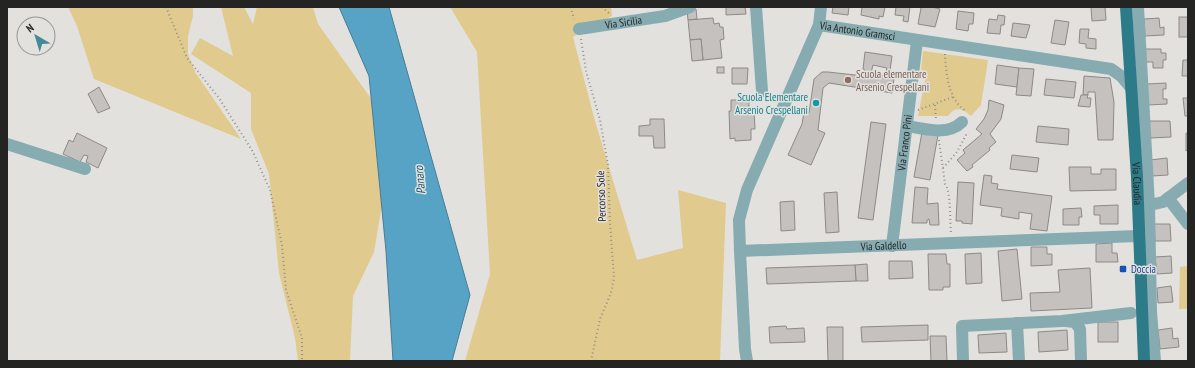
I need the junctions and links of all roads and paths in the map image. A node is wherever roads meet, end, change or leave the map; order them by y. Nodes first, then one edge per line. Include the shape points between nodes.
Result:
1 (166, 7) edge
2 (690, 7) edge
3 (756, 7) edge
4 (821, 7) edge
5 (1132, 9) edge
6 (819, 26) junction
7 (579, 30) joint
8 (918, 41) junction
9 (947, 45) junction
10 (1129, 58) junction
11 (1111, 70) junction
12 (1131, 88) junction
13 (762, 91) dead end
14 (954, 96) junction
15 (934, 105) junction
16 (909, 110) junction
17 (966, 121) junction
18 (907, 126) junction
19 (938, 130) junction
20 (7, 144) edge
21 (943, 168) junction
22 (86, 169) dead end
23 (1188, 183) edge
24 (1168, 198) junction
25 (1144, 207) junction
26 (1188, 224) edge
27 (1138, 236) junction
28 (951, 243) junction
29 (892, 246) junction
30 (740, 251) junction
31 (1131, 313) dead end
32 (1062, 321) junction
33 (1017, 323) junction
34 (302, 361) edge
35 (591, 361) edge
36 (747, 361) edge
37 (963, 361) edge
38 (1019, 361) edge
39 (1081, 361) edge
40 (1144, 361) edge
41 (1155, 361) edge

1 - 34 path via 187,58 219,98 253,152 270,190 282,245 286,290 302,338
2 - 7 street, Via Sicilia via 665,16
3 - 13 street
4 - 6 street
5 - 10 main road, Via Claudia
5 - 25 street
6 - 8 street, Via Antonio Gramsci
6 - 30 street, Via Antonio Gramsci via 747,190 739,220
7 - 35 path, Percorso Sole via 608,166 614,278 611,293 600,319
8 - 9 street, Via Antonio Gramsci
8 - 16 street, Via Franco Pini
9 - 11 street, Via Antonio Gramsci
9 - 14 path via 947,76
10 - 11 street
10 - 12 main road, Via Claudia
11 - 12 street via 1122,76
12 - 25 main road, Via Claudia
14 - 15 path
14 - 17 path
15 - 16 path
15 - 19 path
16 - 18 street, Via Franco Pini
17 - 19 street via 952,128
17 - 21 path via 957,152
18 - 19 street
18 - 29 street, Via Franco Pini
19 - 21 path
20 - 22 street
21 - 28 path via 944,184 948,193
23 - 24 street
24 - 25 street
24 - 26 street
25 - 27 main road, Via Claudia
25 - 41 street
27 - 28 street, Via Galdello
27 - 40 main road, Via Claudia
28 - 29 street, Via Galdello
29 - 30 street, Via Galdello
30 - 36 street
31 - 32 street
32 - 33 street
32 - 39 street via 1074,322 1080,329
33 - 37 street via 962,326
33 - 38 street

